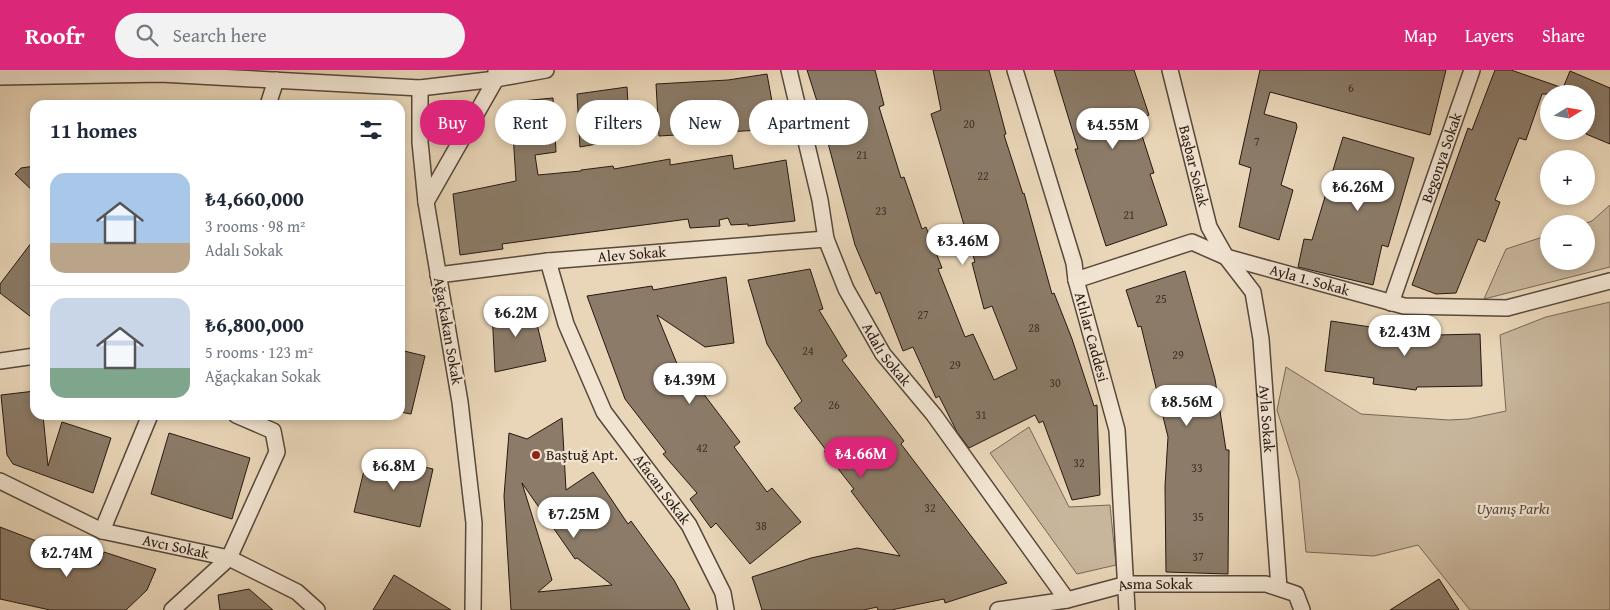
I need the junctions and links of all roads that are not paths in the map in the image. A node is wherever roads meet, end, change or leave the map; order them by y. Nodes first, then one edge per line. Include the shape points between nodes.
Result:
1 (546, 70) edge
2 (789, 70) edge
3 (1015, 70) edge
4 (1170, 70) edge
5 (1472, 70) edge
6 (161, 72) edge
7 (496, 75) edge
8 (0, 77) edge
9 (276, 80) junction
10 (420, 88) junction
11 (270, 100) edge
12 (426, 202) junction
13 (826, 240) junction
14 (1226, 257) junction
15 (548, 261) junction
16 (438, 275) junction
17 (1076, 280) junction
18 (1610, 281) edge
19 (1392, 303) junction
20 (30, 357) edge
21 (0, 361) edge
22 (148, 420) edge
23 (248, 420) edge
24 (0, 481) edge
25 (102, 531) junction
26 (229, 558) junction
27 (1127, 584) junction
28 (1279, 588) junction
29 (1067, 600) junction
30 (172, 610) edge
31 (317, 610) edge
32 (473, 610) edge
33 (726, 610) edge
34 (998, 610) edge
35 (1127, 610) edge
36 (1302, 610) edge

1 - 7 street
2 - 13 street, Adalı Sokak via 820,200
3 - 17 street, Atlılar Caddesi via 1074,264
4 - 14 street, Başbar Sokak via 1209,227
5 - 19 street, Begonya Sokak
6 - 8 street
6 - 9 street
7 - 10 street
7 - 12 street
9 - 10 street
9 - 11 street
10 - 12 street, Ağaçkakan Sokak via 420,142
12 - 16 street, Ağaçkakan Sokak
13 - 15 street, Alev Sokak
13 - 29 street, Adalı Sokak via 846,289 883,354 934,414
14 - 17 street, Ayla 1. Sokak via 1192,242
14 - 19 street, Ayla 1. Sokak
14 - 28 street, Ayla Sokak via 1252,292 1261,339
15 - 16 street, Alev Sokak
15 - 33 street, Afacan Sokak via 566,324 604,412 689,525 723,593
16 - 32 street, Ağaçkakan Sokak via 460,402 474,523
17 - 27 street, Atlılar Caddesi via 1117,430
18 - 19 street, Ayla 1. Sokak via 1507,308
20 - 21 street
22 - 25 street
23 - 26 street via 273,431 277,452
24 - 25 street, Avcı Sokak
25 - 26 street, Avcı Sokak
26 - 30 street
26 - 31 street, Avcı Sokak via 297,592
27 - 28 street, Asma Sokak via 1266,584
27 - 29 street, Asma Sokak
27 - 35 street, Atlılar Caddesi
28 - 36 street, Asma Sokak via 1296,594
29 - 34 street, Asma Sokak

